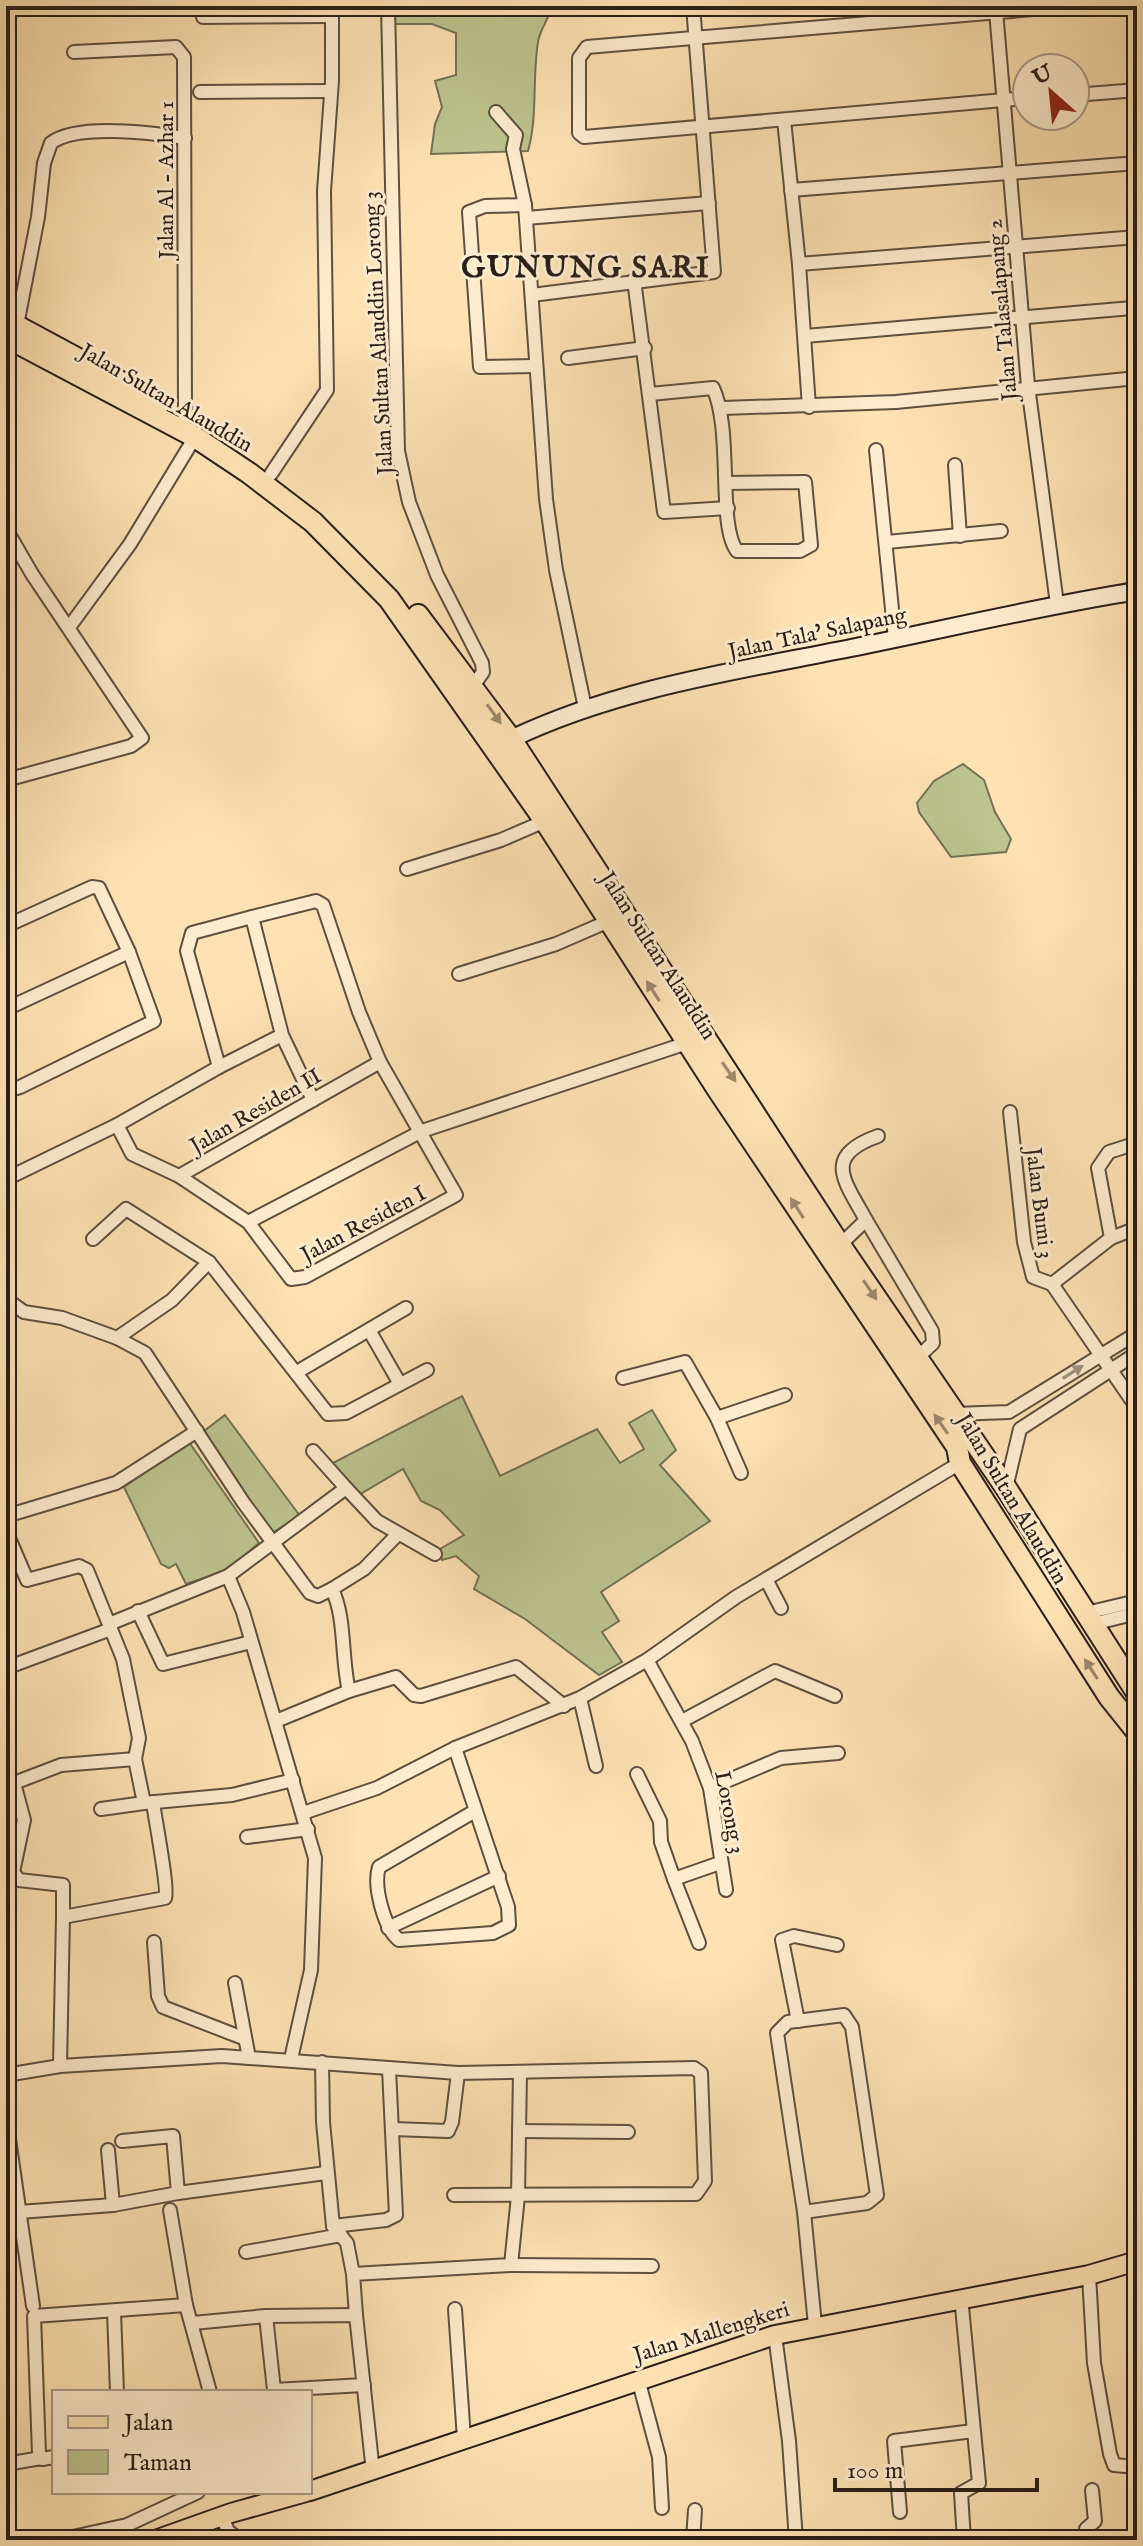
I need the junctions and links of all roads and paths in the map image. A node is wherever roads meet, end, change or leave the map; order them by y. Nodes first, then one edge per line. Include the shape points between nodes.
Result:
1 (388, 6) edge
2 (693, 6) edge
3 (1070, 6) edge
4 (332, 11) edge
5 (996, 11) junction
6 (893, 13) edge
7 (203, 17) dead end
8 (696, 37) junction
9 (74, 52) dead end
10 (1137, 90) edge
11 (331, 91) junction
12 (200, 92) dead end
13 (1091, 94) edge
14 (1011, 99) edge
15 (1003, 100) junction
16 (496, 112) dead end
17 (784, 120) junction
18 (702, 127) junction
19 (185, 138) junction
20 (1137, 163) edge
21 (1008, 174) junction
22 (791, 190) junction
23 (709, 203) junction
24 (526, 211) junction
25 (1137, 237) edge
26 (1016, 246) junction
27 (799, 264) junction
28 (634, 280) junction
29 (532, 295) junction
30 (1132, 308) dead end
31 (1022, 317) junction
32 (10, 327) edge
33 (805, 336) junction
34 (645, 348) junction
35 (568, 358) dead end
36 (536, 366) junction
37 (1137, 378) edge
38 (1028, 386) junction
39 (650, 394) junction
40 (809, 407) junction
41 (723, 408) junction
42 (185, 418) junction
43 (195, 437) junction
44 (876, 450) dead end
45 (955, 465) dead end
46 (271, 474) junction
47 (727, 483) junction
48 (728, 508) junction
49 (6, 529) edge
50 (1001, 531) dead end
51 (960, 536) junction
52 (887, 542) junction
53 (1137, 591) edge
54 (1057, 604) junction
55 (416, 623) junction
56 (70, 626) junction
57 (895, 639) junction
58 (473, 686) junction
59 (585, 708) junction
60 (511, 739) junction
61 (6, 780) edge
62 (545, 821) junction
63 (407, 869) dead end
64 (252, 917) junction
65 (609, 921) junction
66 (6, 926) edge
67 (129, 952) junction
68 (459, 974) dead end
69 (6, 1009) edge
70 (282, 1035) junction
71 (679, 1046) junction
72 (380, 1062) junction
73 (219, 1067) junction
74 (6, 1087) edge
75 (313, 1100) junction
76 (1010, 1112) dead end
77 (117, 1125) junction
78 (756, 1127) junction
79 (422, 1131) junction
80 (878, 1136) dead end
81 (1137, 1143) edge
82 (179, 1176) junction
83 (8, 1178) dead end
84 (866, 1220) junction
85 (248, 1222) junction
86 (1137, 1228) edge
87 (1111, 1238) junction
88 (93, 1239) dead end
89 (840, 1245) junction
90 (209, 1262) junction
91 (1052, 1284) junction
92 (6, 1299) edge
93 (406, 1308) dead end
94 (369, 1330) junction
95 (1137, 1333) edge
96 (117, 1338) junction
97 (1137, 1353) edge
98 (1102, 1354) junction
99 (917, 1358) junction
100 (1111, 1368) junction
101 (427, 1370) dead end
102 (297, 1372) junction
103 (623, 1378) dead end
104 (400, 1384) junction
105 (785, 1395) dead end
106 (1137, 1408) edge
107 (1009, 1412) junction
108 (955, 1414) junction
109 (717, 1418) junction
110 (1020, 1429) junction
111 (197, 1431) junction
112 (313, 1451) dead end
113 (960, 1463) junction
114 (741, 1473) dead end
115 (346, 1488) junction
116 (1006, 1488) junction
117 (6, 1516) edge
118 (6, 1531) edge
119 (398, 1534) junction
120 (274, 1542) junction
121 (435, 1554) dead end
122 (228, 1576) junction
123 (766, 1579) junction
124 (332, 1589) junction
125 (1137, 1601) edge
126 (781, 1608) dead end
127 (138, 1611) junction
128 (1137, 1613) edge
129 (1090, 1618) junction
130 (110, 1627) junction
131 (251, 1642) junction
132 (647, 1660) junction
133 (6, 1668) edge
134 (349, 1691) junction
135 (1137, 1693) edge
136 (835, 1696) dead end
137 (580, 1698) junction
138 (564, 1706) junction
139 (276, 1721) junction
140 (682, 1721) junction
141 (1137, 1732) edge
142 (455, 1748) junction
143 (838, 1753) dead end
144 (135, 1759) junction
145 (596, 1766) dead end
146 (637, 1774) dead end
147 (10, 1780) edge
148 (293, 1780) junction
149 (710, 1788) junction
150 (149, 1802) junction
151 (101, 1809) dead end
152 (475, 1811) junction
153 (303, 1813) junction
154 (308, 1829) junction
155 (247, 1837) dead end
156 (720, 1863) junction
157 (499, 1876) junction
158 (674, 1879) junction
159 (726, 1890) dead end
160 (63, 1917) junction
161 (388, 1928) junction
162 (154, 1942) dead end
163 (699, 1943) dead end
164 (837, 1945) dead end
165 (235, 1983) dead end
166 (798, 2021) junction
167 (243, 2038) junction
168 (249, 2058) junction
169 (291, 2059) junction
170 (322, 2062) junction
171 (60, 2066) junction
172 (389, 2069) junction
173 (520, 2072) junction
174 (458, 2073) junction
175 (6, 2075) edge
176 (6, 2118) edge
177 (393, 2129) junction
178 (519, 2131) junction
179 (628, 2132) dead end
180 (122, 2141) dead end
181 (108, 2150) dead end
182 (326, 2173) junction
183 (178, 2193) junction
184 (454, 2195) dead end
185 (518, 2196) junction
186 (113, 2205) junction
187 (170, 2210) dead end
188 (804, 2212) junction
189 (6, 2213) edge
190 (20, 2213) junction
191 (337, 2230) junction
192 (246, 2252) dead end
193 (1137, 2261) edge
194 (511, 2265) junction
195 (652, 2266) dead end
196 (353, 2274) junction
197 (1089, 2275) junction
198 (961, 2297) junction
199 (186, 2305) junction
200 (33, 2306) dead end
201 (455, 2309) dead end
202 (114, 2312) junction
203 (356, 2315) junction
204 (266, 2316) junction
205 (193, 2323) junction
206 (815, 2325) junction
207 (775, 2335) junction
208 (638, 2379) junction
209 (364, 2385) junction
210 (117, 2390) edge
211 (210, 2390) edge
212 (973, 2431) junction
213 (464, 2439) junction
214 (47, 2457) edge
215 (6, 2464) edge
216 (1137, 2467) edge
217 (373, 2472) junction
218 (312, 2490) edge
219 (1092, 2490) dead end
220 (194, 2494) edge
221 (298, 2494) edge
222 (662, 2508) dead end
223 (695, 2510) dead end
224 (900, 2512) dead end
225 (222, 2517) junction
226 (121, 2534) edge
227 (59, 2540) edge
228 (155, 2540) edge
229 (240, 2540) edge
230 (693, 2540) edge
231 (796, 2540) edge
232 (964, 2540) edge
233 (1087, 2540) edge

1 - 58 street, Jalan Sultan Alauddin Lorong 3 via 398,451 409,502 437,575 482,663 483,672
2 - 8 street
3 - 5 street
4 - 7 street
4 - 11 street
5 - 6 street
5 - 15 street, Jalan Talasalapang 2
6 - 8 street
8 - 18 street
8 - 18 street via 585,48 579,58 579,133 584,137
9 - 19 street, Jalan Al - Azhar 1 via 176,47 184,57
10 - 13 street
11 - 12 street
11 - 46 street via 324,191 327,390
14 - 15 street
15 - 17 street
15 - 21 street, Jalan Talasalapang 2
16 - 24 street via 516,135 513,149
17 - 18 street
17 - 22 street
18 - 23 street
19 - 32 street via 71,133 51,143
19 - 42 street, Jalan Al - Azhar 1
20 - 21 street
21 - 22 street
21 - 26 street, Jalan Talasalapang 2
22 - 27 street
23 - 24 street
23 - 28 street via 714,272
24 - 29 street
24 - 36 street via 485,206 469,212 474,314 480,367
25 - 26 street
26 - 27 street
26 - 31 street, Jalan Talasalapang 2
27 - 33 street
28 - 29 street
28 - 34 street
29 - 36 street
30 - 31 street
31 - 33 street
31 - 38 street, Jalan Talasalapang 2
32 - 42 highway, Jalan Sultan Alauddin
32 - 43 highway, Jalan Sultan Alauddin
33 - 40 street
34 - 35 street
34 - 39 street
36 - 59 street via 548,514
37 - 38 street
38 - 40 street
38 - 54 street, Jalan Talasalapang 2
39 - 41 street via 710,386
39 - 48 street via 664,513
40 - 41 street
41 - 47 street
42 - 46 highway, Jalan Sultan Alauddin
43 - 55 highway, Jalan Sultan Alauddin via 313,522
43 - 56 street via 130,544
44 - 52 street
45 - 51 street
46 - 55 highway, Jalan Sultan Alauddin via 355,544
47 - 48 street
47 - 48 street via 805,482 811,545 800,551 737,551
49 - 56 street
50 - 51 street
51 - 52 street
52 - 57 street
53 - 54 main road, Jalan Tala' Salapang
54 - 57 main road, Jalan Tala' Salapang
55 - 58 highway, Jalan Sultan Alauddin
55 - 62 highway, Jalan Sultan Alauddin
56 - 61 street via 142,738 131,746
57 - 59 main road, Jalan Tala' Salapang via 684,681
58 -> 60 highway, Jalan Sultan Alauddin
59 - 60 main road, Jalan Tala' Salapang
60 -> 78 highway, Jalan Sultan Alauddin
62 - 63 street
62 - 65 highway, Jalan Sultan Alauddin
64 - 70 street
64 - 72 street via 316,901 323,905
64 - 73 street via 192,933 187,942
65 - 68 street via 556,944
71 -> 65 highway, Jalan Sultan Alauddin
66 - 67 street via 96,887
67 - 69 street
67 - 74 street via 152,1011 151,1024 20,1087
70 - 73 street
70 - 75 street
71 - 78 highway, Jalan Sultan Alauddin
71 - 79 street
72 - 75 street, Jalan Residen II
72 - 79 street
73 - 77 street
75 - 82 street, Jalan Residen II
76 - 91 street, Jalan Bumi 3 via 1027,1263 1038,1281
77 - 82 street via 132,1154
77 - 83 street
78 - 89 highway, Jalan Sultan Alauddin
113 -> 78 highway, Jalan Sultan Alauddin via 957,1447
79 - 85 street
79 - 85 street, Jalan Residen I via 456,1195 305,1277 288,1277
80 - 84 street via 854,1144 842,1165 842,1176
81 - 87 street via 1109,1152 1098,1168
82 - 85 street, Jalan Residen II
84 - 89 street
84 - 99 street via 932,1331 932,1345
86 - 87 street, Jalan Bumi 3
87 - 91 street, Jalan Bumi 3
88 - 90 street via 126,1209
89 -> 99 highway, Jalan Sultan Alauddin
90 - 96 street via 172,1300
90 - 102 street
91 - 98 street, Jalan Bumi 3
92 - 96 street via 24,1312 62,1318
93 - 94 street
94 - 102 street
94 - 104 street
95 - 98 street
96 - 111 street via 152,1360
97 - 100 street
98 - 100 street, Jalan Bumi 3
107 -> 98 street
99 - 108 highway, Jalan Sultan Alauddin
100 - 106 street, Jalan Bumi 3
100 - 110 street
101 - 104 street
102 - 104 street via 319,1405 334,1416
103 - 109 street via 685,1362
105 - 109 street
107 - 108 street
107 - 110 street
108 - 116 highway, Jalan Sultan Alauddin
109 - 114 street
110 - 116 street
111 - 117 street via 116,1483
111 - 120 street
112 - 115 street
113 - 123 street
141 -> 113 highway, Jalan Sultan Alauddin via 1109,1697
115 - 119 street via 370,1516
115 - 120 street
116 - 129 highway, Jalan Sultan Alauddin
118 - 130 street via 27,1580 85,1568
119 - 121 street
119 - 124 street via 364,1569
120 - 122 street
120 - 124 street via 312,1595
122 - 127 street
122 - 131 street
123 - 126 street
123 - 132 street
124 - 134 street
125 - 129 street
127 - 130 street
127 - 131 street via 163,1664
128 - 129 street
129 - 135 highway, Jalan Sultan Alauddin
130 - 133 street
130 - 144 street via 132,1698 139,1738
131 - 139 street
132 - 137 street
132 - 140 street, Lorong 3
134 - 138 street via 396,1677 419,1696 516,1667
134 - 139 street
136 - 140 street via 775,1671
137 - 138 street
137 - 145 street
138 - 142 street
139 - 148 street
140 - 149 street, Lorong 3
142 - 152 street
142 - 153 street via 377,1788
143 - 149 street via 781,1758
144 - 147 street via 61,1765
144 - 150 street
146 - 158 street via 660,1821
147 - 160 street via 24,1820 13,1872 19,1880 63,1885
148 - 150 street via 232,1795
148 - 153 street
149 - 156 street, Lorong 3
150 - 151 street
150 - 160 street via 168,1890 165,1898
152 - 157 street
152 - 161 street via 380,1865 377,1878
153 - 154 street
154 - 155 street
154 - 169 street via 315,1858 311,1970
156 - 158 street
156 - 159 street, Lorong 3
157 - 161 street
157 - 161 street via 510,1915 505,1930 404,1942
158 - 163 street
160 - 171 street
162 - 167 street via 163,2007
164 - 166 street via 794,1936 782,1940
165 - 167 street
166 - 188 street via 784,2024 777,2033
166 - 188 street via 842,2015 849,2020 877,2192 867,2203
167 - 168 street
168 - 169 street
168 - 171 street
169 - 170 street
170 - 172 street
170 - 182 street
171 - 175 street
172 - 174 street
172 - 177 street
173 - 174 street
173 - 178 street
173 - 185 street via 698,2069 703,2077 705,2181 699,2192 685,2196
174 - 177 street via 448,2131
176 - 190 street
177 - 191 street via 396,2215
178 - 179 street
178 - 185 street
180 - 183 street via 173,2136
181 - 186 street
182 - 183 street
182 - 191 street
183 - 186 street
184 - 185 street
185 - 194 street
186 - 190 street
187 - 199 street
188 - 206 street
189 - 190 street
190 - 200 street
191 - 192 street
191 - 196 street via 347,2243
193 - 197 main road, Jalan Mallengkeri
194 - 195 street
194 - 196 street
196 - 203 street
197 - 198 main road, Jalan Mallengkeri
197 - 216 street via 1094,2363 1110,2454 1114,2465
198 - 206 main road, Jalan Mallengkeri
198 - 212 street
199 - 202 street
199 - 205 street
201 - 213 street
202 - 210 street
202 - 214 street via 34,2316
203 - 204 street
203 - 209 street
204 - 205 street
204 - 209 street via 274,2390
205 - 211 street
206 - 207 main road, Jalan Mallengkeri
207 - 208 main road, Jalan Mallengkeri
207 - 231 street
208 - 213 main road, Jalan Mallengkeri
208 - 222 street via 659,2457
209 - 217 street
212 - 224 street via 894,2441
212 - 232 street via 979,2483 961,2493
213 - 217 main road, Jalan Mallengkeri
214 - 215 street
217 - 218 main road, Jalan Mallengkeri
219 - 233 street via 1095,2521 1086,2529
220 - 226 street
221 - 225 main road, Jalan Mallengkeri
223 - 230 street
225 - 228 main road, Jalan Mallengkeri
225 - 229 street
226 - 227 street

